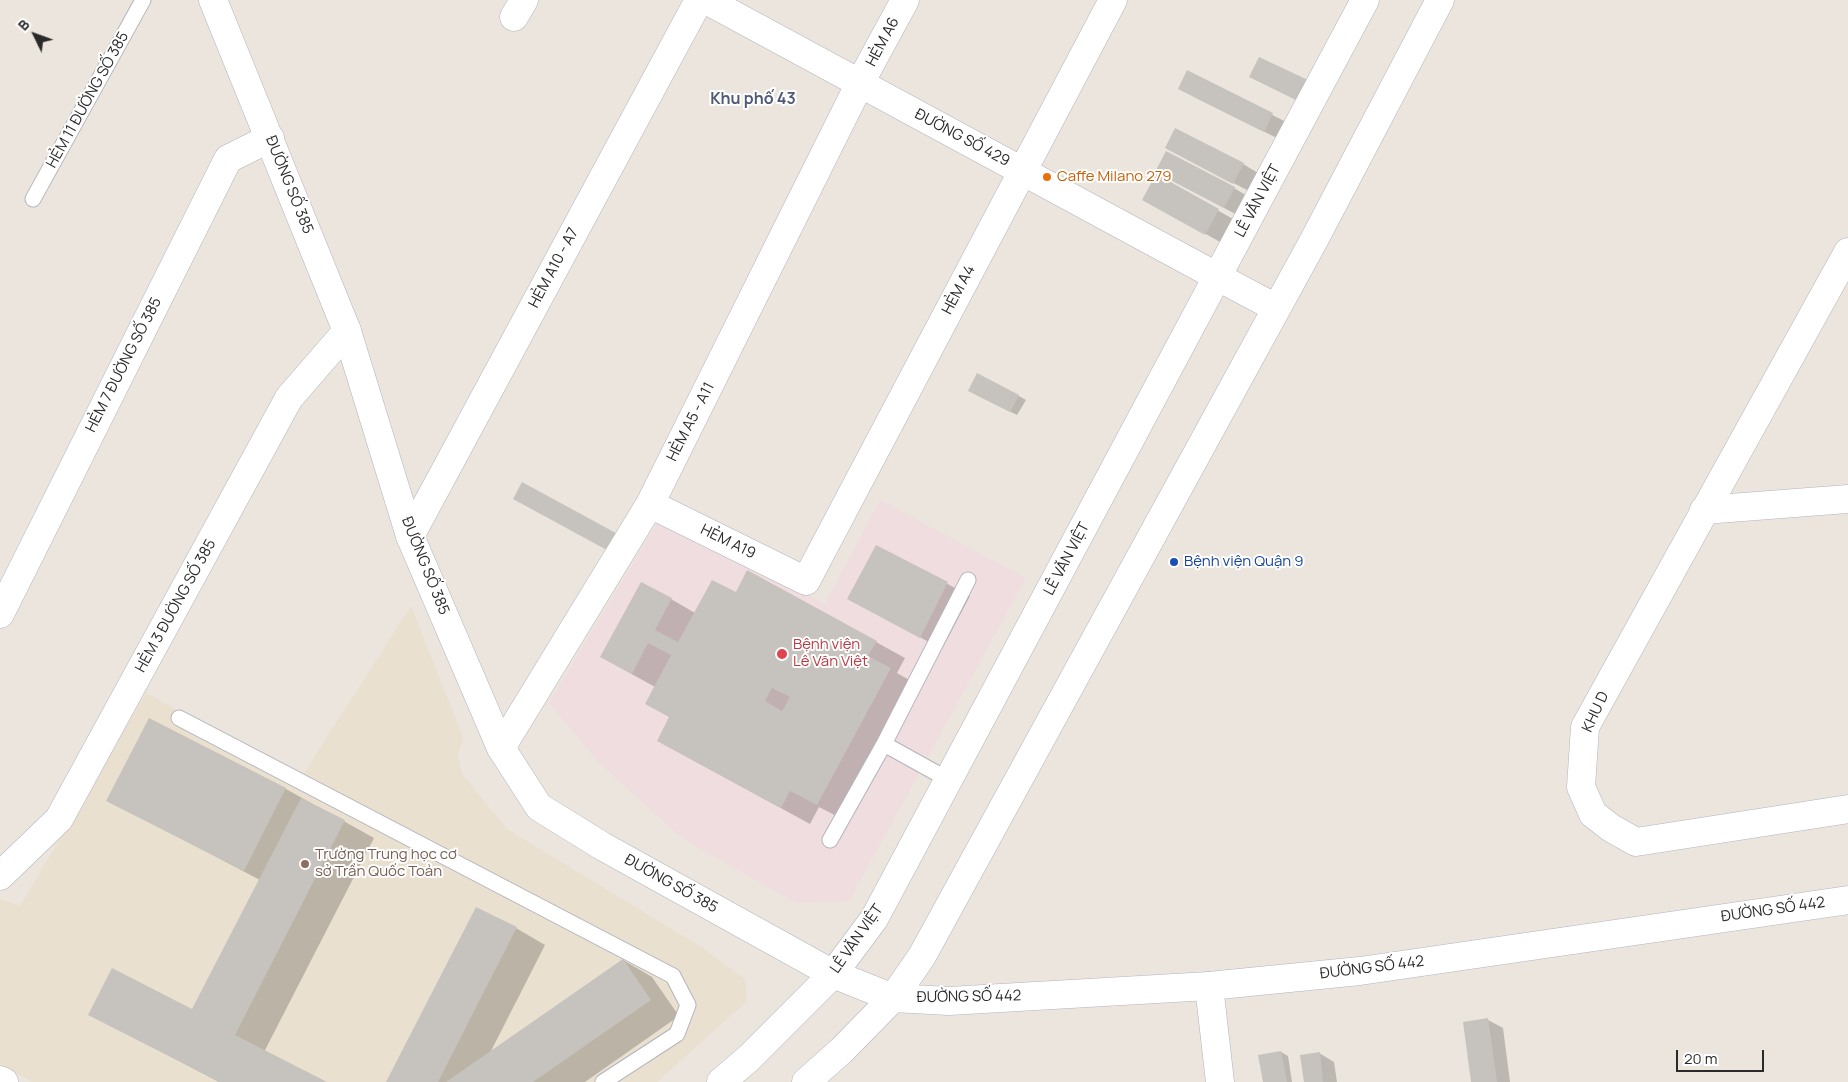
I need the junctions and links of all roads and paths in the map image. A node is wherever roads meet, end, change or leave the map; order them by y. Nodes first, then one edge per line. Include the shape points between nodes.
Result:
1 (144, 0) edge
2 (213, 0) edge
3 (699, 0) edge
4 (706, 0) edge
5 (905, 0) edge
6 (1113, 0) edge
7 (1365, 0) edge
8 (1440, 0) edge
9 (860, 83) junction
10 (270, 138) junction
11 (1022, 171) junction
12 (32, 199) dead end
13 (1848, 252) edge
14 (1218, 276) junction
15 (1276, 308) junction
16 (347, 331) junction
17 (1848, 499) edge
18 (650, 504) junction
19 (1704, 510) junction
20 (410, 536) junction
21 (968, 580) dead end
22 (806, 581) joint
23 (0, 614) edge
24 (179, 718) dead end
25 (884, 744) junction
26 (501, 748) junction
27 (949, 780) junction
28 (1848, 809) edge
29 (830, 840) dead end
30 (0, 876) edge
31 (1848, 900) edge
32 (833, 974) junction
33 (1209, 986) junction
34 (893, 998) junction
35 (0, 1080) edge
36 (4, 1082) edge
37 (603, 1082) edge
38 (721, 1082) edge
39 (806, 1082) edge
40 (1220, 1082) edge

1 - 12 lane, HẺM 11 ĐƯỜNG SỐ 385
2 - 10 street, ĐƯỜNG SỐ 385
3 - 20 street, HẺM A10 - A7
4 - 9 street, ĐƯỜNG SỐ 429
5 - 9 street, HẺM A6
6 - 11 street, HẺM A4
7 - 14 street, LÊ VĂN VIỆT
8 - 15 street
9 - 11 street, ĐƯỜNG SỐ 429
9 - 18 street, HẺM A5 - A11
10 - 16 street, ĐƯỜNG SỐ 385
10 - 23 street, HẺM 7 ĐƯỜNG SỐ 385 via 228,159
11 - 14 street, ĐƯỜNG SỐ 429
11 - 22 street, HẺM A4
13 - 19 street, KHU D
14 - 15 street, ĐƯỜNG SỐ 429
14 - 27 street, LÊ VĂN VIỆT
15 - 34 street via 922,956
16 - 20 street, ĐƯỜNG SỐ 385
16 - 30 street, HẺM 3 ĐƯỜNG SỐ 385 via 289,398 59,819
17 - 19 street
18 - 22 street, HẺM A19
18 - 26 street, HẺM A5 - A11
19 - 28 street, KHU D via 1585,727 1581,788 1593,814 1636,842
20 - 26 street, ĐƯỜNG SỐ 385
21 - 25 lane
24 - 37 lane via 672,976 688,1005 677,1034
25 - 27 lane
25 - 29 lane
26 - 32 street, ĐƯỜNG SỐ 385 via 539,806 602,846
27 - 32 street, LÊ VĂN VIỆT via 874,919
31 - 33 street, ĐƯỜNG SỐ 442 via 1360,971
32 - 34 street, ĐƯỜNG SỐ 385
32 - 38 street, LÊ VĂN VIỆT
33 - 34 street, ĐƯỜNG SỐ 442 via 949,1001
33 - 40 street
34 - 39 street
35 - 36 street

